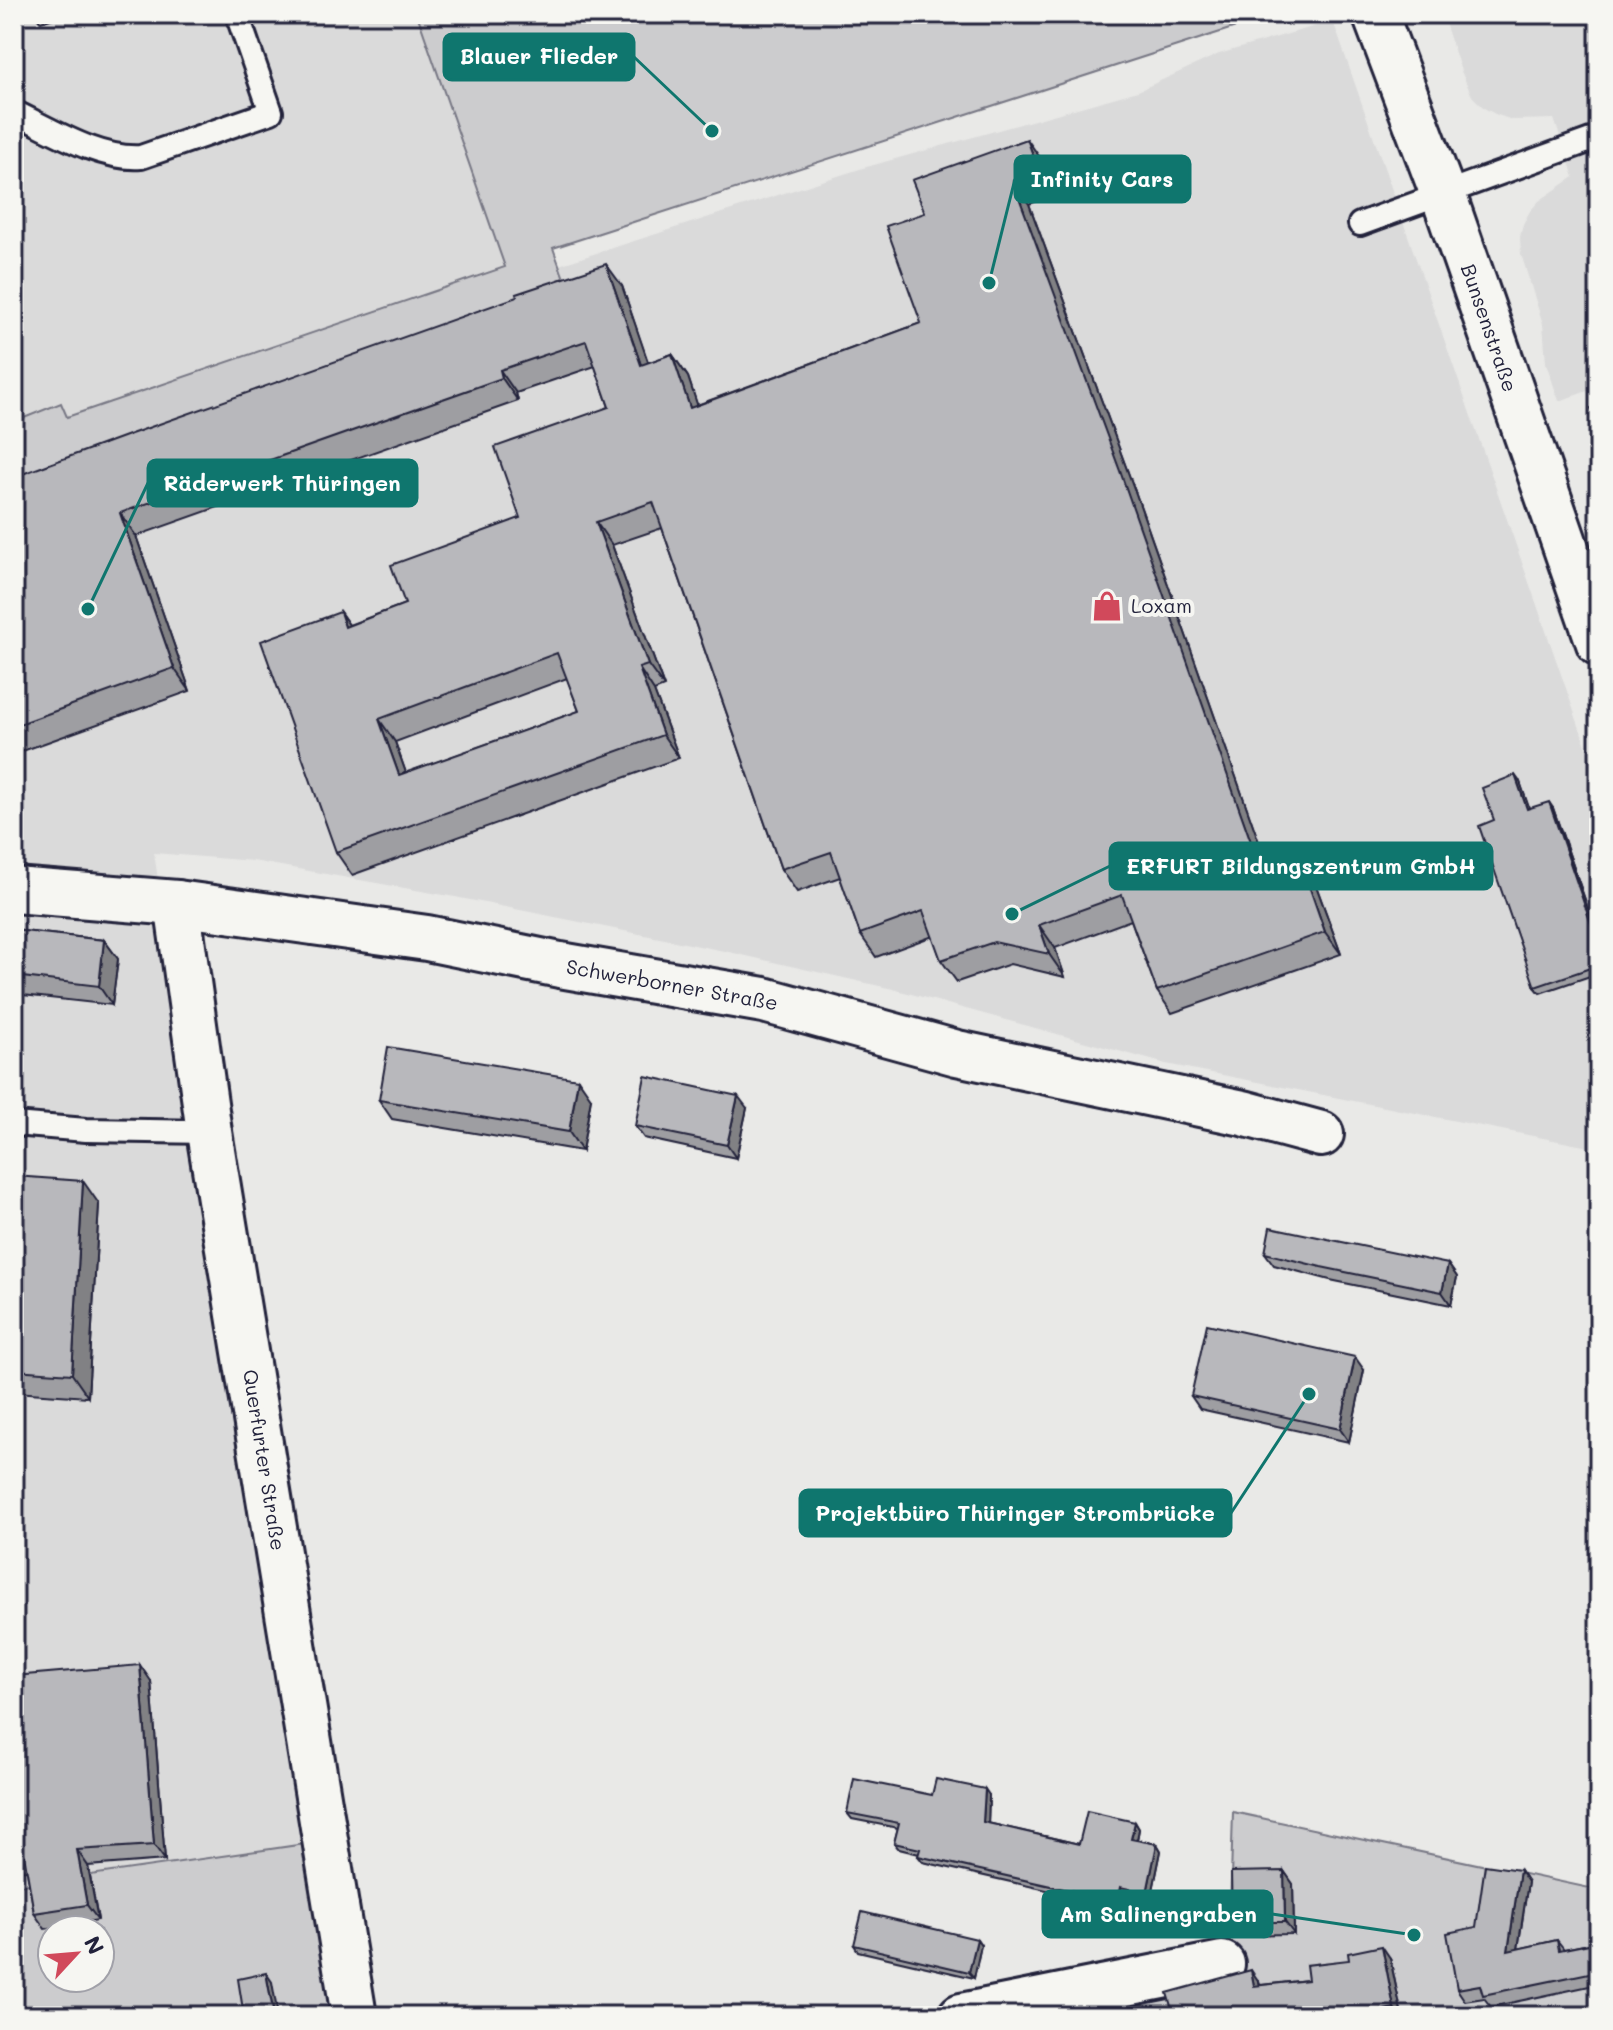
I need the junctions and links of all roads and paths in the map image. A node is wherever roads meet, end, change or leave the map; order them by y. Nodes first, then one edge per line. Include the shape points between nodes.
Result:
1 (237, 14) edge
2 (1375, 14) edge
3 (14, 112) edge
4 (1599, 137) edge
5 (1443, 194) junction
6 (1360, 224) dead end
7 (1599, 643) edge
8 (14, 890) edge
9 (177, 903) junction
10 (14, 1124) edge
11 (209, 1132) junction
12 (1321, 1134) dead end
13 (1222, 1964) dead end
14 (354, 2016) edge
15 (961, 2016) edge

1 - 3 lane via 271,112 141,157 123,158
2 - 5 street, Bunsenstraße
4 - 5 lane
5 - 6 lane
5 - 7 street, Bunsenstraße
8 - 9 street, Schwerborner Straße
9 - 11 street, Querfurter Straße
9 - 12 street, Schwerborner Straße via 427,938 764,1000 957,1053
10 - 11 lane
11 - 14 street, Querfurter Straße
13 - 15 street

